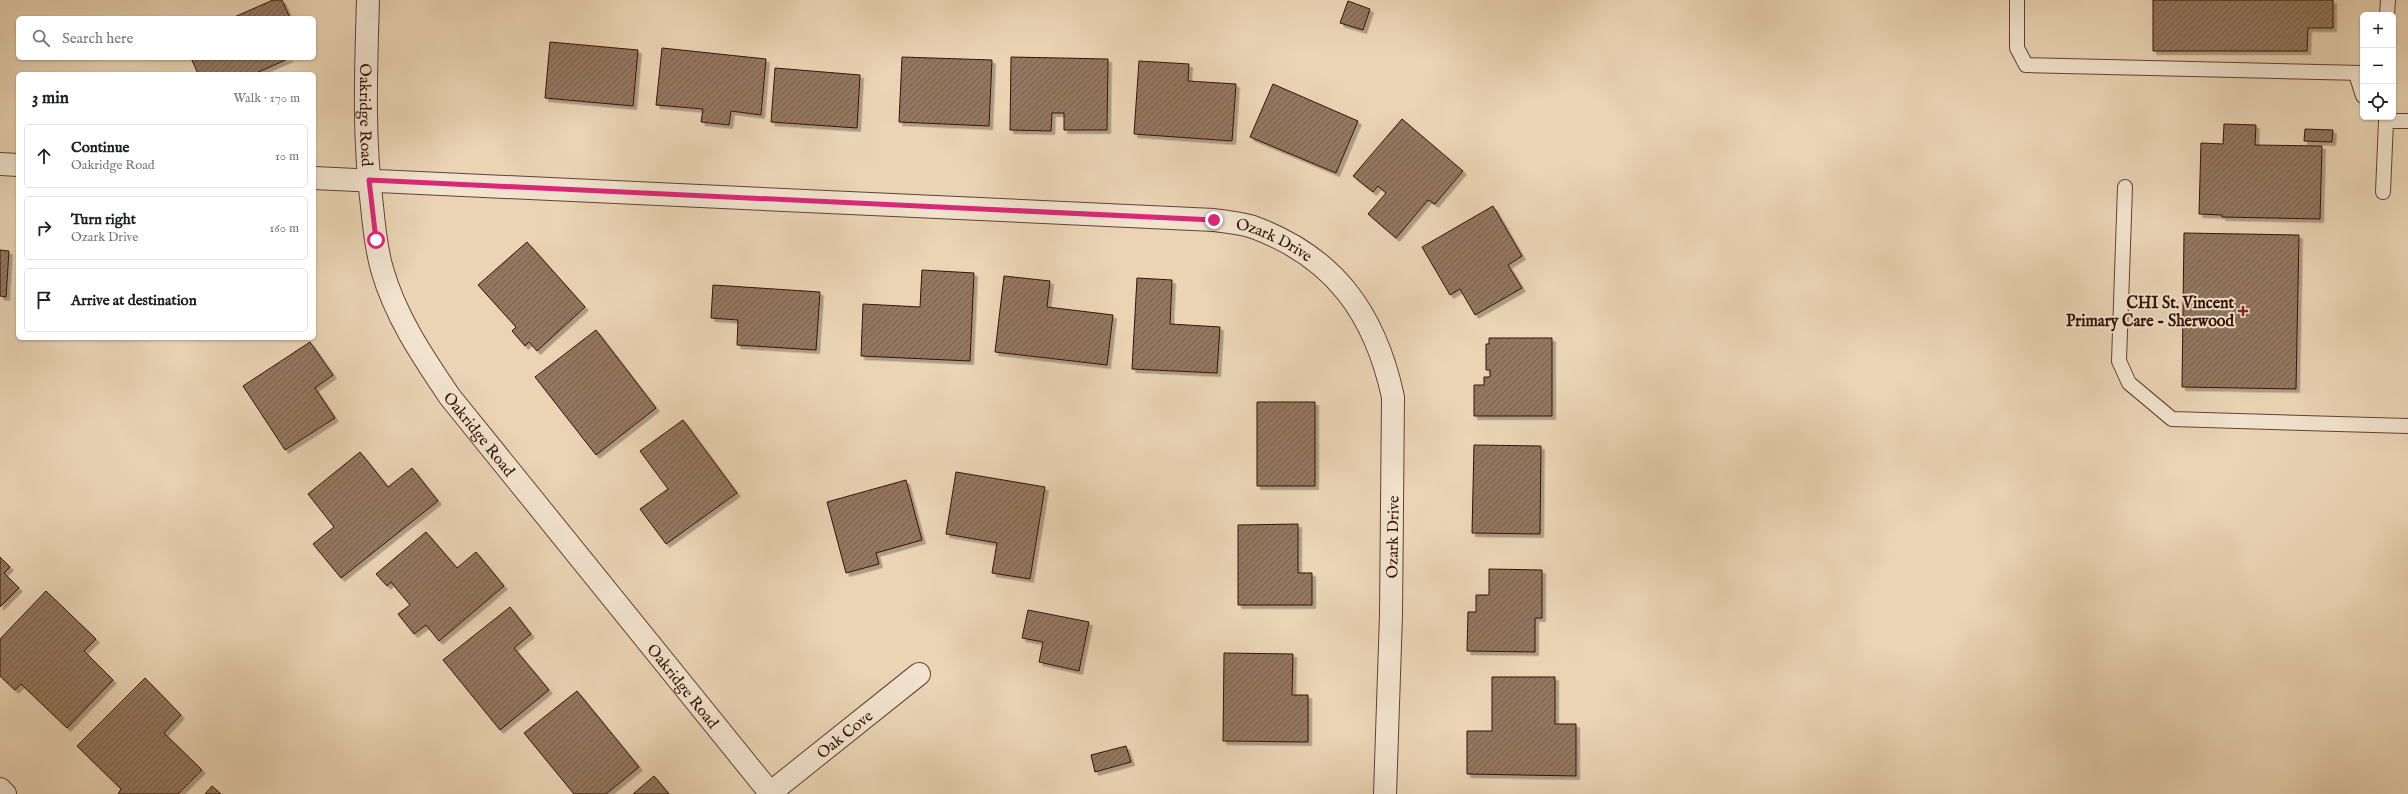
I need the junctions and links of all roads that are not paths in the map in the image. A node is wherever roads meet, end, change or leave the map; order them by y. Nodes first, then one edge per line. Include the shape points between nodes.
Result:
1 (368, 0) edge
2 (2017, 0) edge
3 (2388, 0) edge
4 (2387, 12) edge
5 (2360, 73) edge
6 (2381, 120) edge
7 (2394, 120) edge
8 (2408, 121) edge
9 (0, 164) edge
10 (16, 165) edge
11 (316, 178) edge
12 (369, 180) junction
13 (2125, 187) dead end
14 (2383, 192) dead end
15 (2408, 426) edge
16 (919, 674) dead end
17 (0, 789) edge
18 (771, 793) edge
19 (5, 794) edge
20 (1385, 794) edge

1 - 12 street, Oakridge Road via 365,110
2 - 5 lane via 2017,48 2026,66
3 - 4 lane
6 - 14 lane
7 - 8 lane
9 - 10 street
11 - 12 street, Ozark Drive
12 - 18 street, Oakridge Road via 382,269 393,300 416,347 450,397
12 - 20 street, Ozark Drive via 1214,220 1252,227 1279,239 1318,262 1357,304 1372,329 1386,365 1393,397 1391,615
13 - 15 lane via 2119,360 2129,383 2172,419
16 - 18 street, Oak Cove
17 - 19 street

